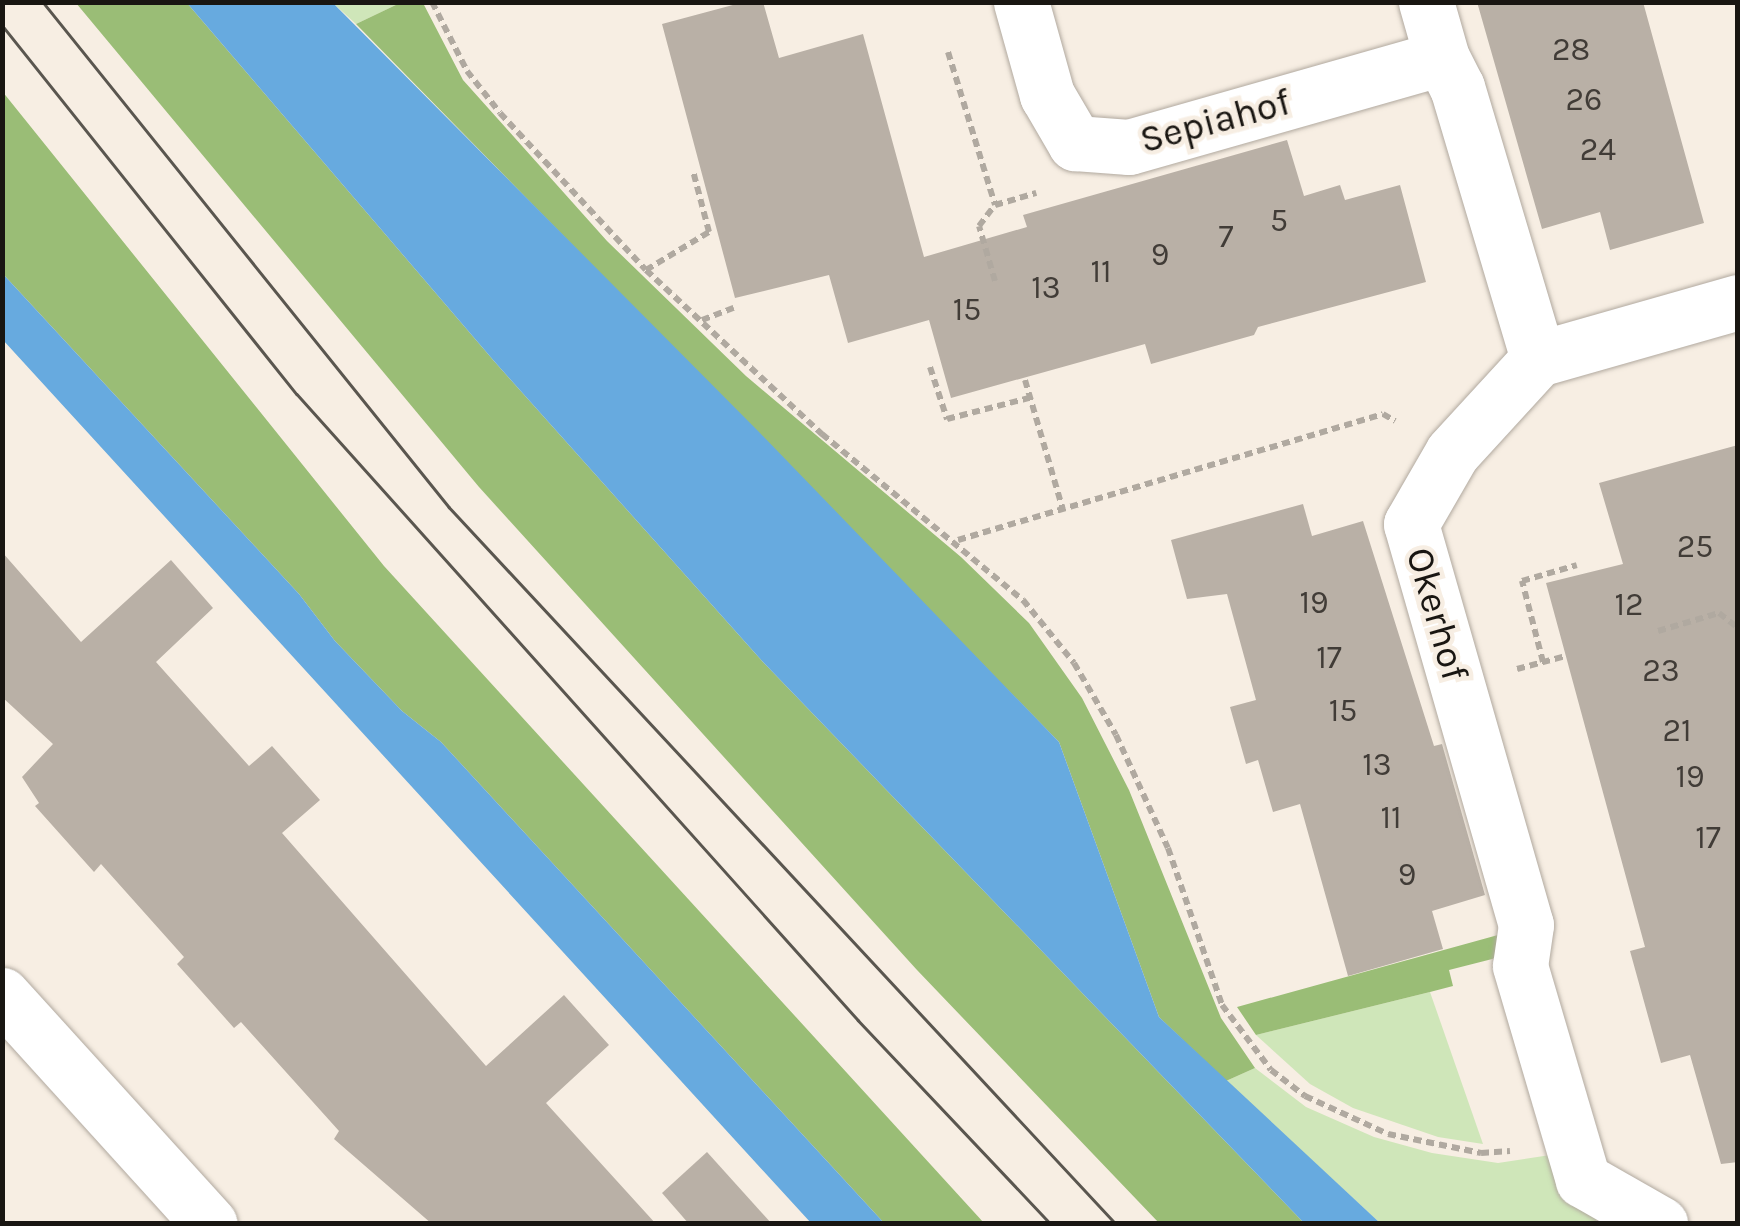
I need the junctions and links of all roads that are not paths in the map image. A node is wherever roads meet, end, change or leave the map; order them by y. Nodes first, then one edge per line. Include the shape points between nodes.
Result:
1 (1021, 2) edge
2 (1426, 2) edge
3 (1442, 58) junction
4 (1738, 302) edge
5 (1538, 359) junction
6 (2, 995) edge
7 (210, 1224) edge
8 (1660, 1224) edge

1 - 3 street, Sepiahof via 1047,95 1075,143 1129,146
2 - 3 street
3 - 5 street via 1457,87
4 - 5 street
5 - 8 street, Okerhof via 1452,454 1411,524 1526,925 1520,966 1583,1180
6 - 7 street

